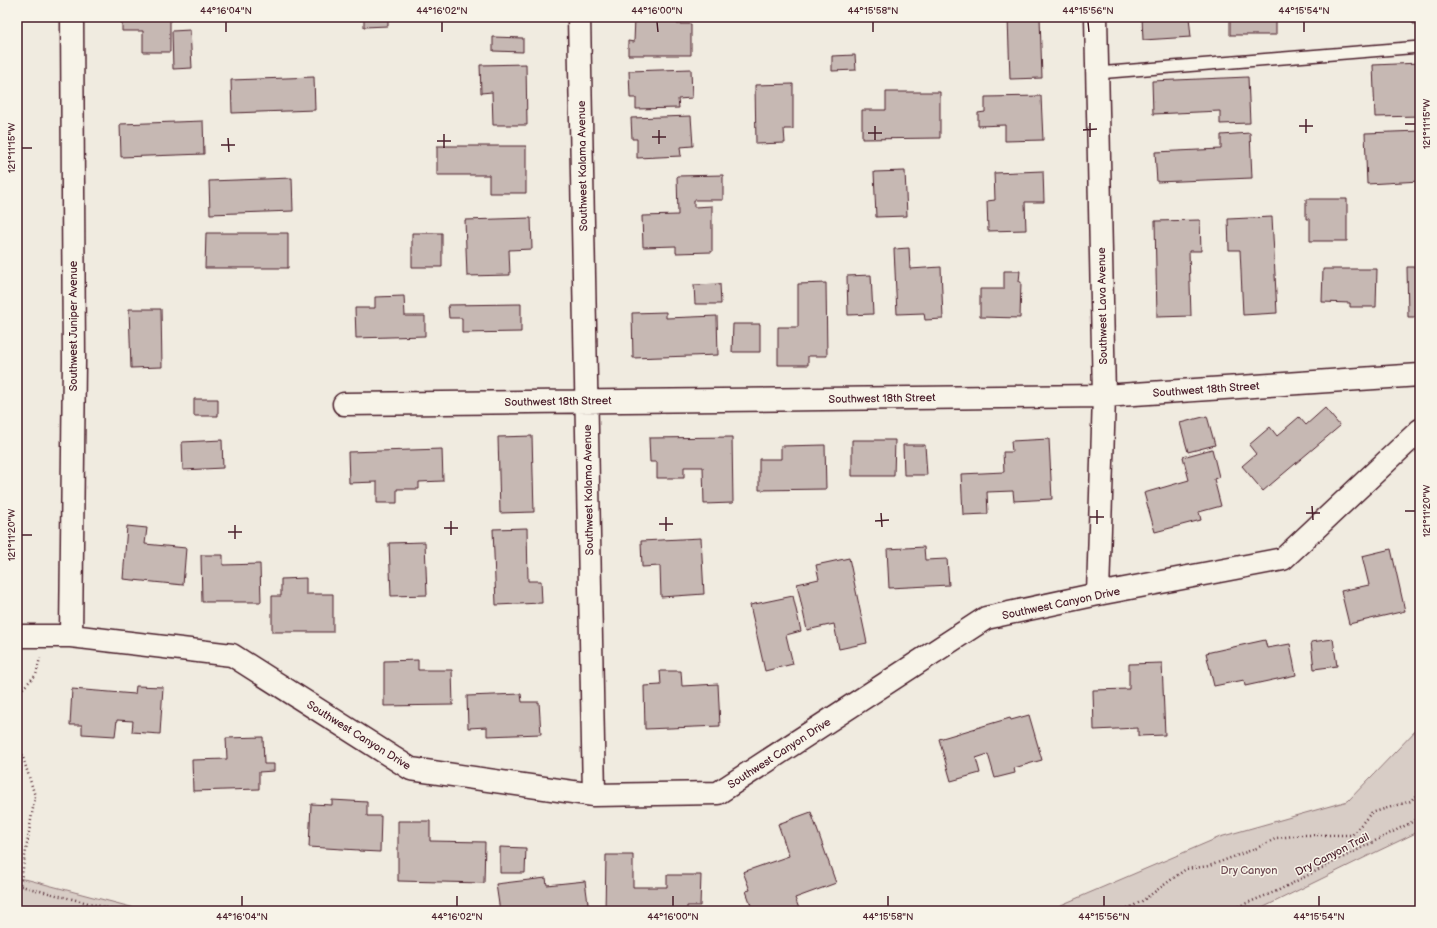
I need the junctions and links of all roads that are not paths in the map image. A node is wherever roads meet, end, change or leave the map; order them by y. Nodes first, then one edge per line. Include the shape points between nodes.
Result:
1 (72, 17) edge
2 (579, 17) edge
3 (1096, 17) edge
4 (1420, 47) edge
5 (1097, 73) junction
6 (1420, 375) edge
7 (1104, 396) junction
8 (587, 401) junction
9 (344, 404) dead end
10 (1420, 430) edge
11 (1098, 594) junction
12 (17, 636) edge
13 (71, 636) junction
14 (594, 795) junction

1 - 13 street, Southwest Juniper Avenue via 74,361
2 - 8 street, Southwest Kalama Avenue
3 - 5 street, Southwest Lava Avenue
4 - 5 lane
5 - 7 street, Southwest Lava Avenue
6 - 7 street, Southwest 18th Street
7 - 8 street, Southwest 18th Street
7 - 11 street, Southwest Lava Avenue
8 - 9 street, Southwest 18th Street
8 - 14 street, Southwest Kalama Avenue
10 - 11 street, Southwest Canyon Drive via 1283,559
11 - 14 street, Southwest Canyon Drive via 986,618 718,793
12 - 13 street, Southwest Canyon Drive
13 - 14 street, Southwest Canyon Drive via 232,655 412,769

